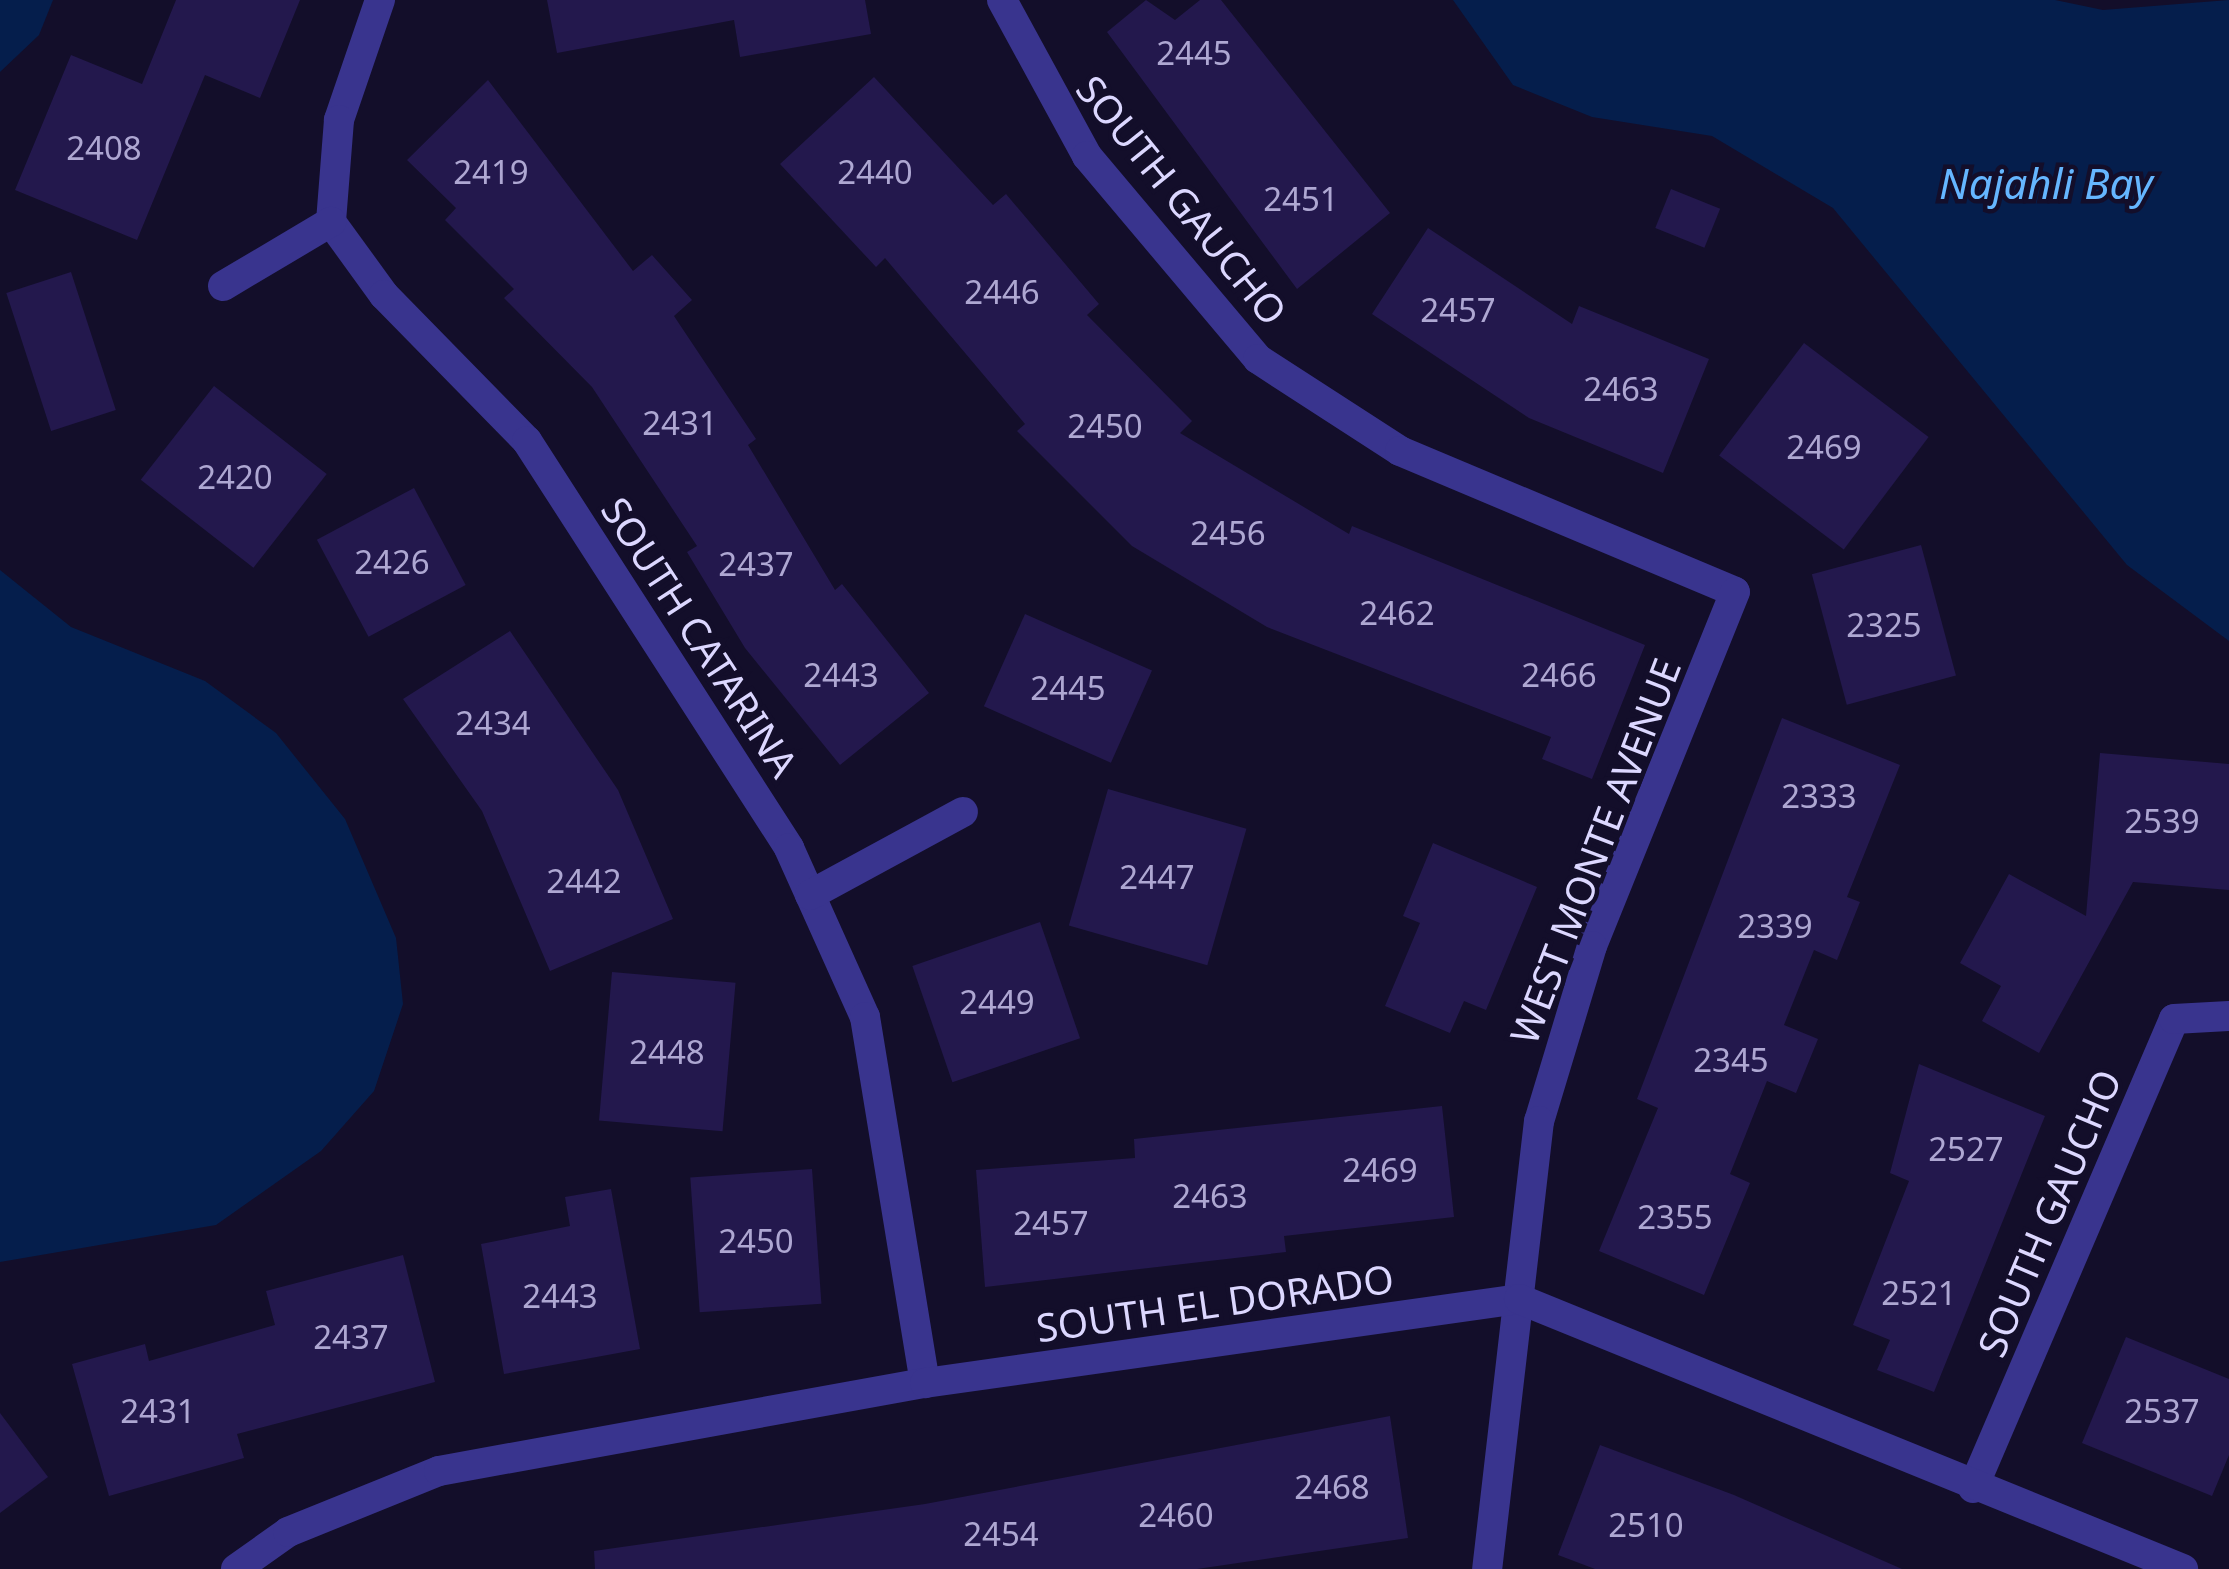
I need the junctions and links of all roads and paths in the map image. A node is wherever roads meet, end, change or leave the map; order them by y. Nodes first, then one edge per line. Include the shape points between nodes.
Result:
1 (380, 0) edge
2 (1002, 0) edge
3 (331, 222) junction
4 (223, 286) dead end
5 (1735, 592) joint
6 (963, 812) dead end
7 (810, 895) junction
8 (2229, 1016) edge
9 (1519, 1299) junction
10 (925, 1383) junction
11 (1973, 1488) junction
12 (236, 1569) edge
13 (1487, 1569) edge
14 (2183, 1569) edge

1 - 3 street via 339,121
2 - 5 street, SOUTH GAUCHO via 1087,156 1258,359 1400,451
3 - 4 street
3 - 7 street, SOUTH CATARINA via 384,296 527,440
5 - 9 street, WEST MONTE AVENUE via 1592,946 1538,1121
6 - 7 street
7 - 10 street, SOUTH CATARINA via 865,1017
8 - 11 street, SOUTH GAUCHO via 2174,1019
9 - 10 street, SOUTH EL DORADO
9 - 11 street
9 - 13 street, WEST MONTE AVENUE
10 - 12 street, SOUTH EL DORADO via 439,1471 288,1532
11 - 14 street

